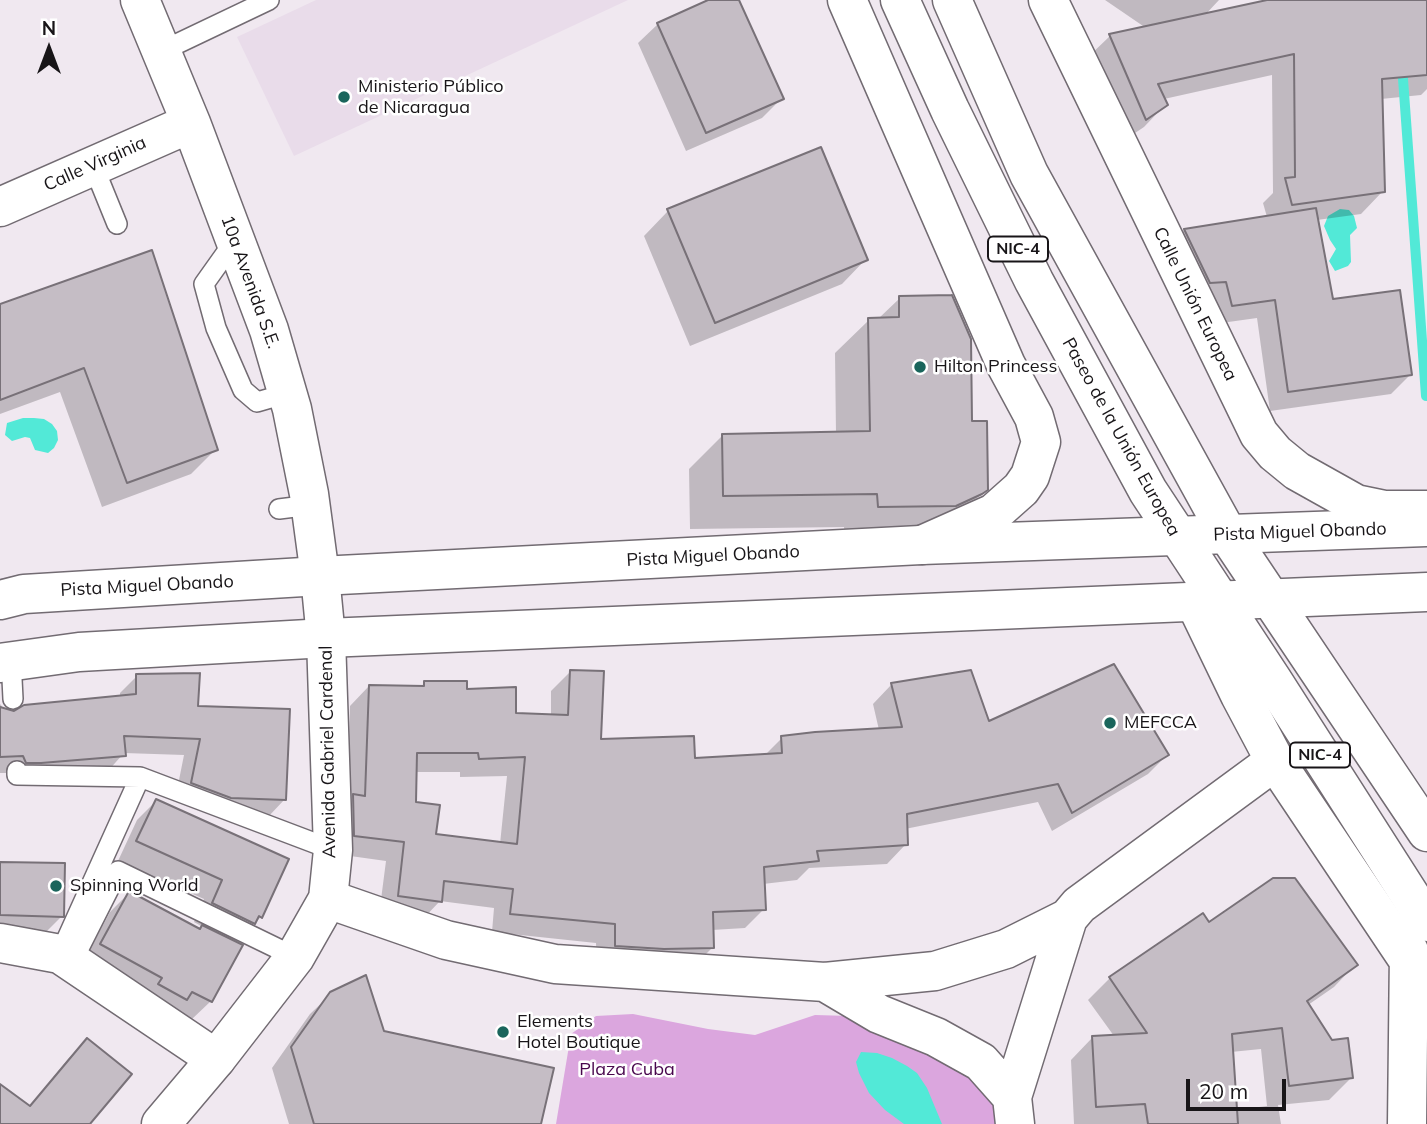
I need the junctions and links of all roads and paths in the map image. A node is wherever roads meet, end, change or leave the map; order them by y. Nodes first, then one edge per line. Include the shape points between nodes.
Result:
1 (140, 0) edge
2 (269, 0) edge
3 (847, 0) edge
4 (900, 0) edge
5 (952, 0) edge
6 (1048, 0) edge
7 (162, 51) junction
8 (191, 123) junction
9 (93, 165) junction
10 (0, 206) edge
11 (117, 225) dead end
12 (236, 239) junction
13 (288, 393) junction
14 (1427, 510) edge
15 (1427, 527) edge
16 (1228, 535) junction
17 (1175, 536) junction
18 (921, 545) junction
19 (320, 576) junction
20 (1427, 592) edge
21 (1269, 598) junction
22 (0, 600) edge
23 (1208, 601) junction
24 (326, 638) junction
25 (5, 661) edge
26 (13, 699) dead end
27 (1275, 761) junction
28 (17, 771) dead end
29 (140, 777) junction
30 (1427, 832) edge
31 (333, 850) junction
32 (328, 899) junction
33 (1423, 917) edge
34 (1068, 918) junction
35 (0, 943) edge
36 (295, 957) junction
37 (66, 958) junction
38 (1417, 971) edge
39 (825, 982) junction
40 (216, 1059) junction
41 (1014, 1111) edge
42 (161, 1124) edge
43 (1407, 1124) edge

1 - 7 main road, 10a Avenida S.E.
2 - 7 lane
3 - 18 main road via 1041,442 1030,476 994,513
4 - 17 main road, Paseo de la Unión Europea / NIC-4 via 1034,281
5 - 16 main road, NIC-4 via 1029,174
6 - 14 main road, Calle Unión Europea via 1259,434 1297,471 1356,504 1385,510
7 - 8 main road, 10a Avenida S.E.
8 - 9 main road, Calle Virginia
8 - 12 main road, 10a Avenida S.E.
9 - 10 main road, Calle Virginia
9 - 11 lane
12 - 13 main road, 10a Avenida S.E.
12 - 13 lane via 204,284 216,328 243,390 257,402
13 - 19 main road, 10a Avenida S.E. via 295,507
15 - 16 main road, Pista Miguel Obando
16 - 17 main road, Pista Miguel Obando
16 - 21 main road, NIC-4
17 - 18 main road, Pista Miguel Obando
17 - 23 main road, Paseo de la Unión Europea / NIC-4
18 - 19 main road, Pista Miguel Obando
19 - 22 main road, Pista Miguel Obando via 24,594
19 - 24 main road, Avenida Gabriel Cardenal
20 - 21 main road
21 - 23 main road
21 - 30 main road, NIC-4
23 - 24 main road
23 - 27 main road via 1240,695
23 - 33 main road, Paseo de la Unión Europea / NIC-4
24 - 25 main road via 79,652
24 - 31 main road, Avenida Gabriel Cardenal
25 - 26 lane
27 - 34 main road via 1079,905
27 - 38 main road
28 - 29 lane via 17,775
29 - 31 lane
29 - 37 lane
31 - 32 main road, Avenida Gabriel Cardenal
32 - 36 main road, Avenida Gabriel Cardenal
32 - 39 main road via 446,940 555,964
33 - 38 main road
34 - 39 main road via 1006,949 935,971
34 - 41 main road
35 - 37 main road
36 - 37 lane via 118,872
36 - 40 main road, Avenida Gabriel Cardenal
37 - 40 main road
38 - 43 main road
39 - 41 main road via 879,1014 981,1062
40 - 42 main road, Avenida Gabriel Cardenal

